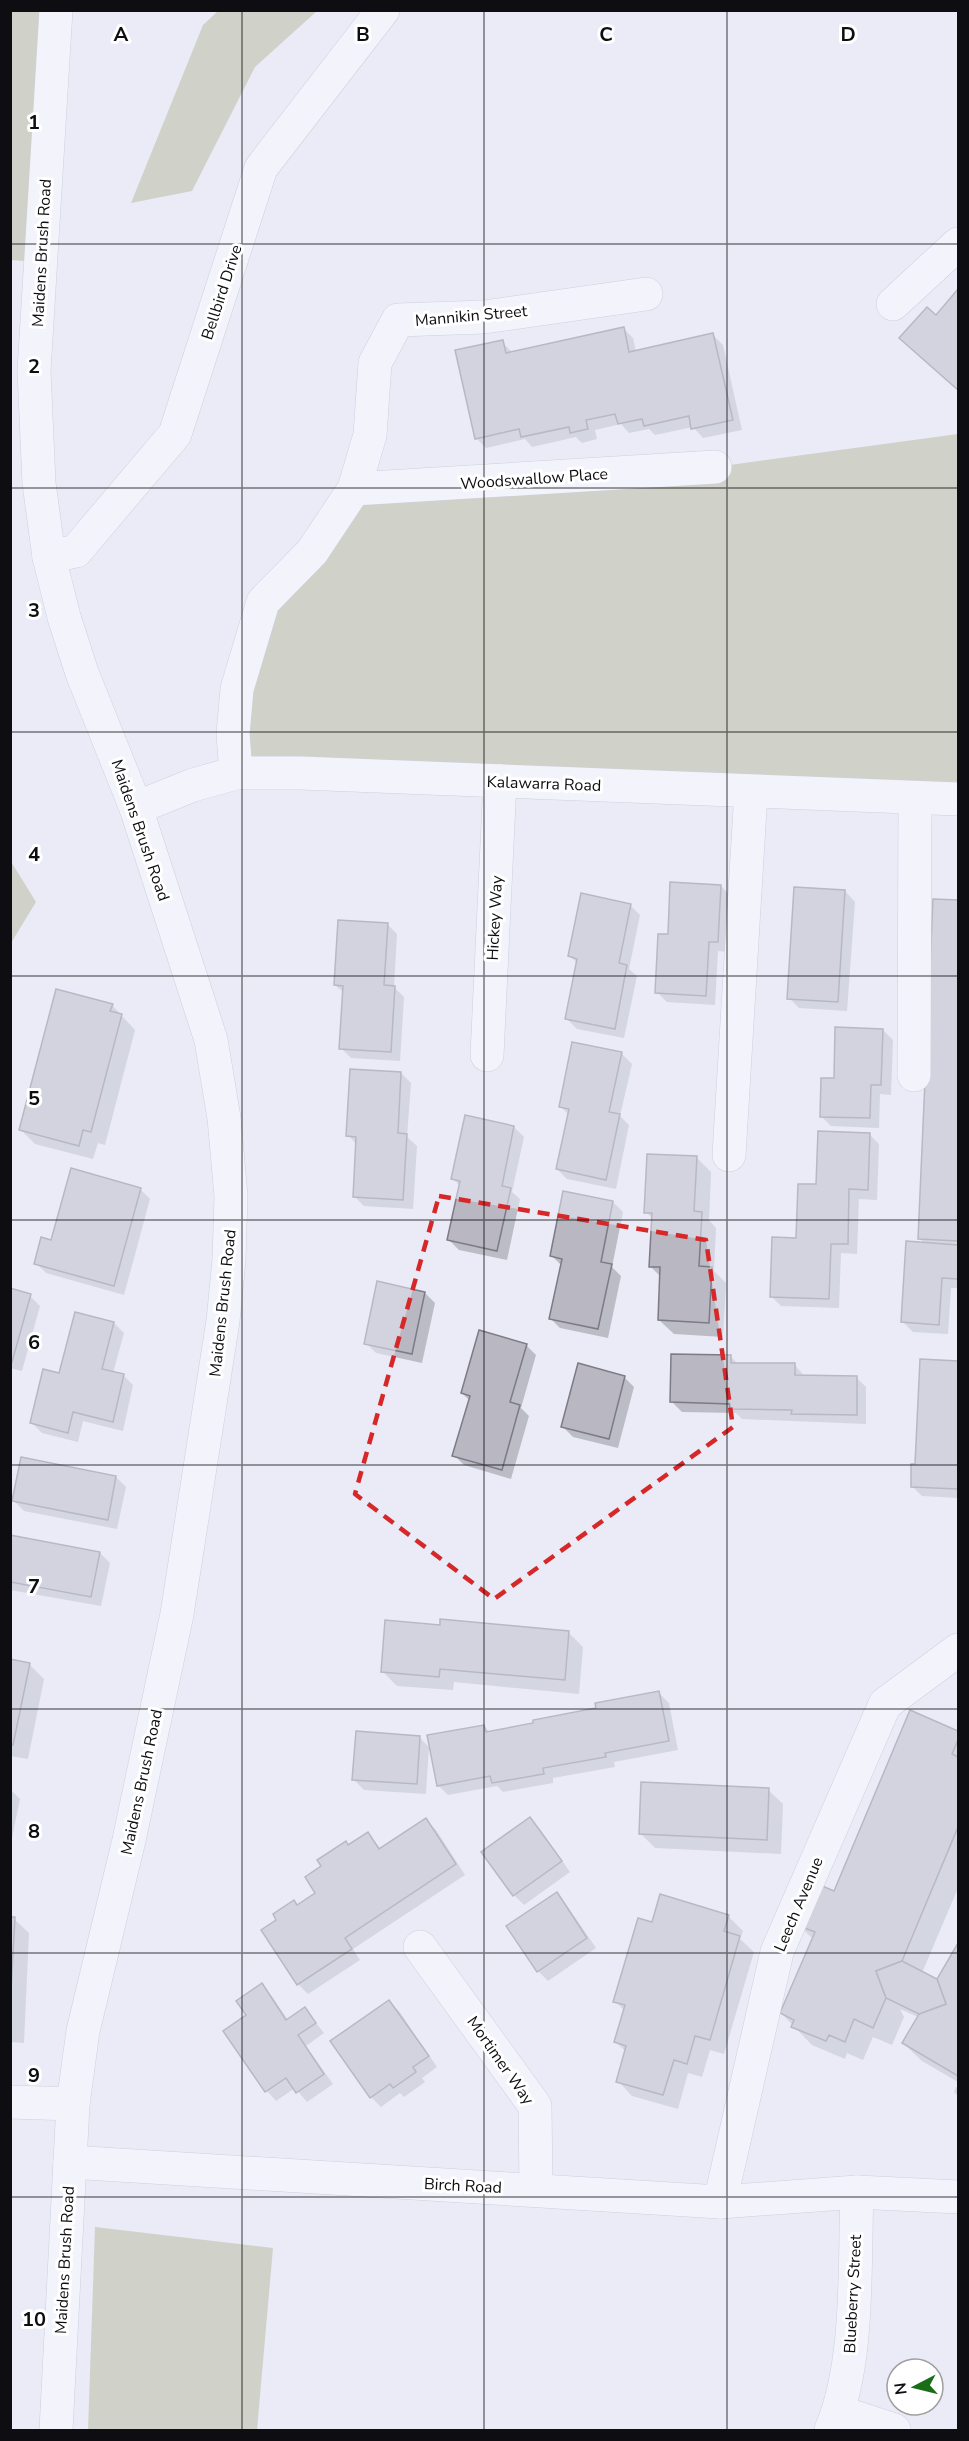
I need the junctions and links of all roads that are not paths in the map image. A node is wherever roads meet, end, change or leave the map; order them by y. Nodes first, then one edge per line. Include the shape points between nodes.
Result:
1 (56, 10) edge
2 (383, 10) edge
3 (958, 244) edge
4 (646, 294) dead end
5 (892, 304) dead end
6 (22, 371) edge
7 (715, 467) dead end
8 (354, 489) junction
9 (49, 557) junction
10 (236, 773) junction
11 (500, 781) junction
12 (751, 792) junction
13 (915, 798) junction
14 (958, 799) edge
15 (136, 808) junction
16 (487, 1055) dead end
17 (914, 1075) dead end
18 (729, 1155) dead end
19 (958, 1650) edge
20 (420, 1947) dead end
21 (10, 2102) edge
22 (73, 2104) junction
23 (70, 2162) junction
24 (536, 2189) junction
25 (857, 2192) junction
26 (958, 2197) edge
27 (720, 2202) junction
28 (835, 2421) edge
29 (56, 2430) edge
30 (894, 2430) edge

1 - 6 street, Maidens Brush Road
2 - 9 street, Bellbird Drive via 261,168 175,434 75,551
3 - 5 street
4 - 8 street, Mannikin Street via 484,317 398,320 375,363 370,435
6 - 9 street, Maidens Brush Road
7 - 8 street, Woodswallow Place
8 - 10 street, Mannikin Street via 312,552 263,602 237,689 233,734
9 - 15 street, Maidens Brush Road via 82,673
10 - 11 street, Kalawarra Road
10 - 15 street, Kalawarra Road
11 - 12 street, Kalawarra Road
11 - 16 street, Hickey Way
12 - 13 street, Kalawarra Road
12 - 18 street
13 - 14 street, Kalawarra Road
13 - 17 street
15 - 22 street, Maidens Brush Road via 212,1040 231,1196 229,1260 177,1614 83,2031
19 - 27 street, Leech Avenue via 885,1704 777,1952
20 - 24 street, Mortimer Way via 535,2106
21 - 22 street
22 - 23 street, Maidens Brush Road
23 - 24 street, Birch Road
23 - 29 street, Maidens Brush Road
24 - 27 street, Birch Road
25 - 26 street, Birch Road
25 - 27 street, Birch Road
25 - 28 street, Blueberry Street via 851,2349
28 - 30 street

